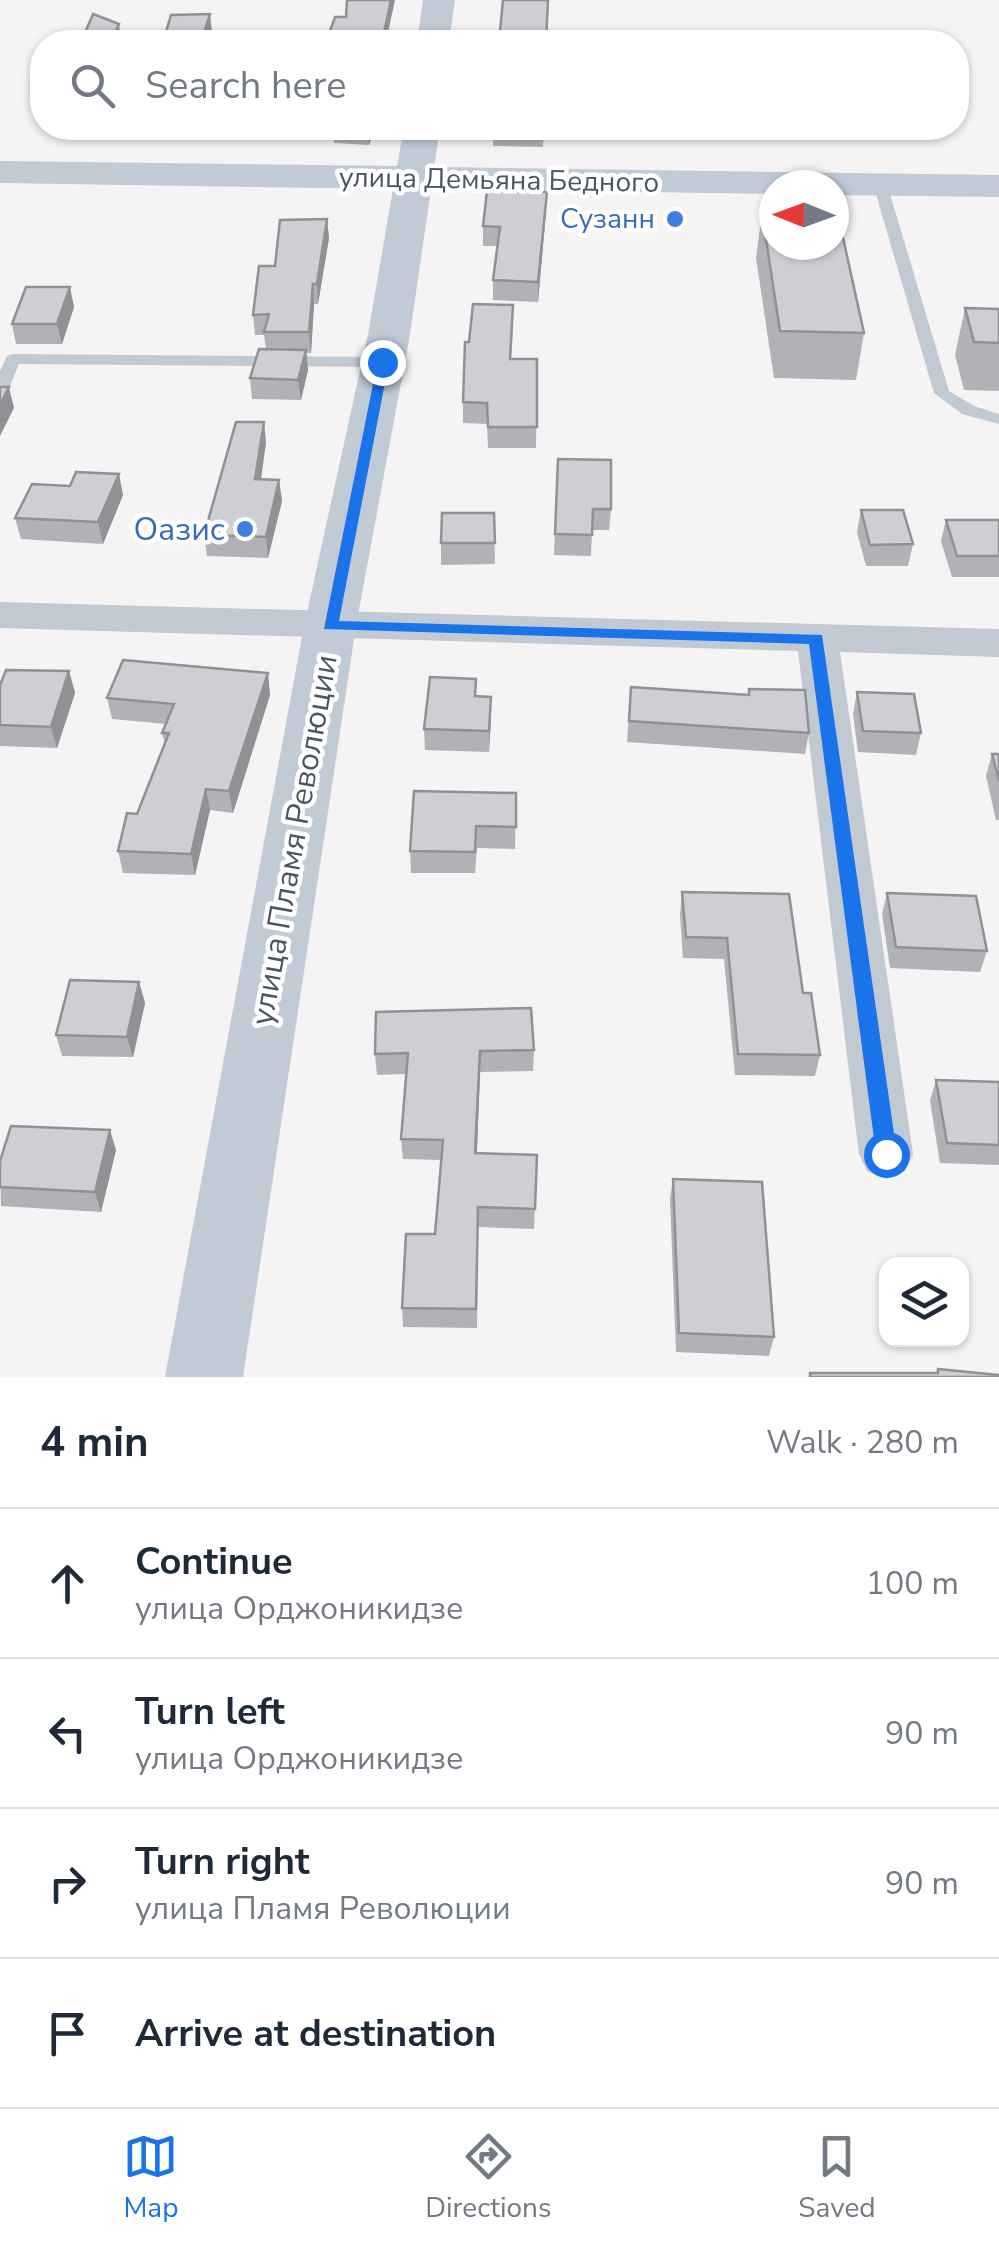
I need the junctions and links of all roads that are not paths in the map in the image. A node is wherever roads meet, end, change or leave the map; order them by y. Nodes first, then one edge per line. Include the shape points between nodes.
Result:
1 (439, 0) edge
2 (435, 30) edge
3 (418, 154) edge
4 (0, 172) edge
5 (880, 184) junction
6 (999, 186) edge
7 (382, 362) junction
8 (0, 391) edge
9 (999, 419) edge
10 (0, 615) edge
11 (330, 626) junction
12 (816, 639) junction
13 (999, 643) edge
14 (886, 1154) dead end
15 (204, 1377) edge

1 - 2 street
3 - 4 street, улица Демьяна Бедного
3 - 5 street, улица Демьяна Бедного
3 - 7 street, улица Пламя Революции
5 - 6 street, улица Демьяна Бедного
5 - 9 lane via 942,393
7 - 8 lane via 14,358
7 - 11 street, улица Пламя Революции
10 - 11 street
11 - 12 street
11 - 15 street, улица Пламя Революции
12 - 13 street
12 - 14 street

